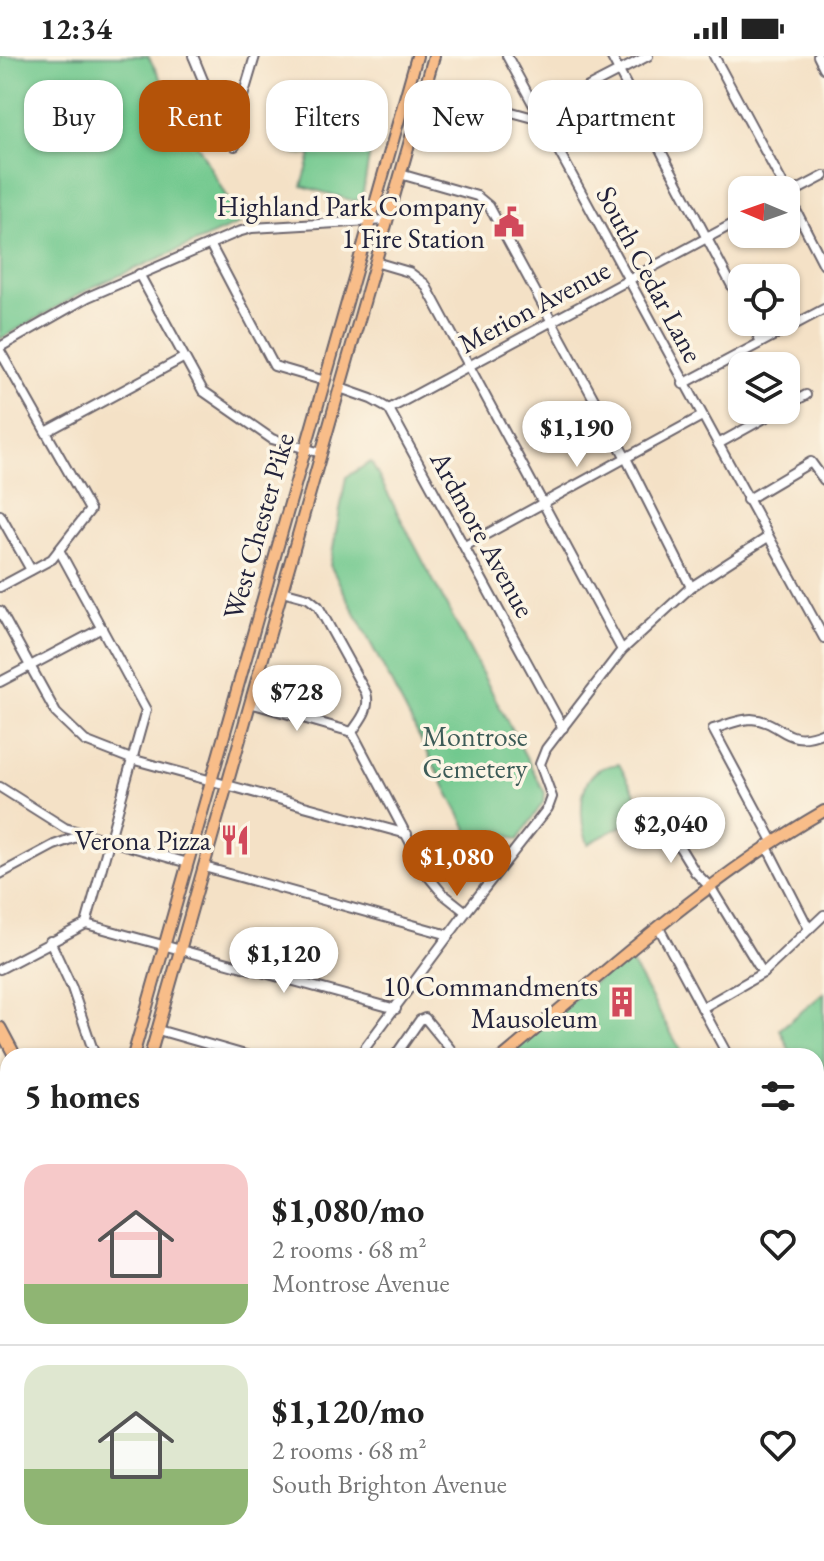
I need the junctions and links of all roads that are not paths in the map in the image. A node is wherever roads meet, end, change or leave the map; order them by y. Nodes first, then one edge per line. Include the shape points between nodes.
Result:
1 (193, 56) edge
2 (255, 56) edge
3 (417, 56) edge
4 (434, 56) edge
5 (507, 56) edge
6 (611, 56) edge
7 (648, 56) edge
8 (714, 56) edge
9 (818, 56) edge
10 (824, 68) edge
11 (620, 72) junction
12 (203, 80) edge
13 (248, 80) edge
14 (410, 80) edge
15 (427, 80) edge
16 (604, 80) edge
17 (528, 95) edge
18 (404, 102) edge
19 (406, 152) edge
20 (559, 152) edge
21 (400, 174) junction
22 (777, 176) edge
23 (824, 176) edge
24 (800, 187) edge
25 (387, 220) junction
26 (800, 220) edge
27 (370, 221) junction
28 (728, 227) edge
29 (708, 238) junction
30 (210, 244) junction
31 (375, 262) junction
32 (824, 265) edge
33 (139, 274) junction
34 (728, 277) edge
35 (629, 280) junction
36 (824, 309) edge
37 (552, 321) junction
38 (758, 336) edge
39 (761, 342) junction
40 (0, 349) edge
41 (183, 358) junction
42 (469, 367) junction
43 (325, 381) junction
44 (683, 384) junction
45 (340, 388) junction
46 (806, 395) dead end
47 (800, 398) edge
48 (389, 409) junction
49 (702, 416) junction
50 (754, 424) edge
51 (46, 432) junction
52 (718, 444) junction
53 (305, 449) junction
54 (321, 453) junction
55 (627, 460) junction
56 (824, 479) edge
57 (747, 500) junction
58 (544, 505) junction
59 (0, 515) edge
60 (768, 537) junction
61 (465, 546) junction
62 (59, 550) junction
63 (31, 570) junction
64 (0, 587) edge
65 (691, 587) junction
66 (282, 591) junction
67 (0, 611) edge
68 (102, 628) junction
69 (824, 638) edge
70 (622, 650) junction
71 (29, 666) junction
72 (0, 682) edge
73 (250, 703) junction
74 (563, 728) junction
75 (352, 732) junction
76 (824, 732) edge
77 (131, 759) junction
78 (211, 781) junction
79 (227, 785) junction
80 (0, 787) edge
81 (823, 815) edge
82 (662, 818) dead end
83 (407, 834) junction
84 (83, 835) junction
85 (108, 841) junction
86 (770, 843) junction
87 (188, 863) junction
88 (204, 867) junction
89 (0, 874) edge
90 (711, 888) junction
91 (466, 912) junction
92 (824, 915) edge
93 (86, 924) junction
94 (659, 928) junction
95 (809, 929) junction
96 (449, 935) junction
97 (50, 941) junction
98 (164, 945) junction
99 (181, 950) junction
100 (0, 969) edge
101 (763, 973) junction
102 (702, 1008) junction
103 (396, 1009) junction
104 (0, 1028) edge
105 (158, 1030) junction
106 (11, 1048) edge
107 (89, 1048) edge
108 (135, 1048) edge
109 (152, 1048) edge
110 (221, 1048) edge
111 (365, 1048) edge
112 (401, 1048) edge
113 (449, 1048) edge
114 (514, 1048) edge
115 (724, 1048) edge

1 - 12 street
2 - 13 street
3 - 14 main road, West Chester Pike
4 - 15 main road, West Chester Pike
5 - 17 street, South Cedar Lane
6 - 11 street
7 - 11 street
8 - 22 street
9 - 10 street
11 - 16 street
11 - 29 street
18 - 27 main road, West Chester Pike
19 - 21 main road, West Chester Pike
20 - 35 street, South Cedar Lane
21 - 25 main road, West Chester Pike
21 - 37 street via 486,202
23 - 24 street
25 - 27 street
25 - 31 main road, West Chester Pike
26 - 32 street
27 - 30 street via 252,228
27 - 43 main road, West Chester Pike
28 - 29 street, Merion Avenue
29 - 34 street
29 - 35 street, Merion Avenue
30 - 33 street
30 - 43 street via 274,366
31 - 42 street via 409,272 425,284
31 - 45 main road, West Chester Pike
33 - 40 street
33 - 41 street
35 - 37 street, Merion Avenue
35 - 44 street, South Cedar Lane
36 - 39 street
37 - 42 street, Merion Avenue
37 - 55 street
38 - 39 street
39 - 44 street
40 - 51 street
41 - 51 street
41 - 53 street via 203,391 272,439
42 - 48 street, Merion Avenue
42 - 58 street
43 - 53 main road, West Chester Pike
44 - 49 street, South Cedar Lane
45 - 48 street
45 - 54 main road, West Chester Pike
46 - 47 street
48 - 61 street, Ardmore Avenue
49 - 52 street, South Cedar Lane
49 - 55 street
50 - 52 street
51 - 62 street via 90,510
52 - 57 street, South Cedar Lane
53 - 54 street
53 - 78 main road, West Chester Pike
54 - 66 main road, West Chester Pike
55 - 58 street
55 - 65 street
56 - 57 street via 811,462
57 - 60 street, South Cedar Lane
58 - 61 street
58 - 70 street
59 - 63 street
60 - 65 street
60 - 69 street, South Cedar Lane
61 - 74 street, Ardmore Avenue
62 - 63 street
62 - 68 street
63 - 64 street
65 - 70 street
66 - 73 main road, West Chester Pike
66 - 75 street via 318,606 366,693 368,705
67 - 71 street
68 - 71 street
68 - 77 street via 146,710
70 - 74 street
71 - 72 street
71 - 77 street via 74,733
73 - 75 street
73 - 79 main road, West Chester Pike
74 - 91 street via 540,764 552,797 548,808
75 - 83 street
76 - 86 street via 788,737 752,719 713,729
77 - 78 street
77 - 85 street
78 - 79 street
78 - 87 main road, West Chester Pike
79 - 83 street
79 - 88 main road, West Chester Pike
80 - 84 street
81 - 86 main road
82 - 90 street
83 - 91 street via 428,876
84 - 85 street
84 - 89 street
85 - 87 street
85 - 93 street
86 - 90 main road
86 - 95 street
87 - 98 main road, West Chester Pike
88 - 96 street
88 - 99 main road, West Chester Pike
90 - 94 main road
90 - 101 street
91 - 96 street
92 - 95 street
93 - 97 street
93 - 98 street
94 - 102 street
94 - 114 main road
95 - 101 street
96 - 103 street
97 - 100 street
97 - 107 street via 72,988
98 - 99 street
98 - 108 main road, West Chester Pike
99 - 103 street
99 - 105 main road, West Chester Pike
101 - 102 street
102 - 115 street
103 - 111 street
104 - 106 highway
105 - 109 main road, West Chester Pike
105 - 110 street
112 - 113 street via 425,1018

